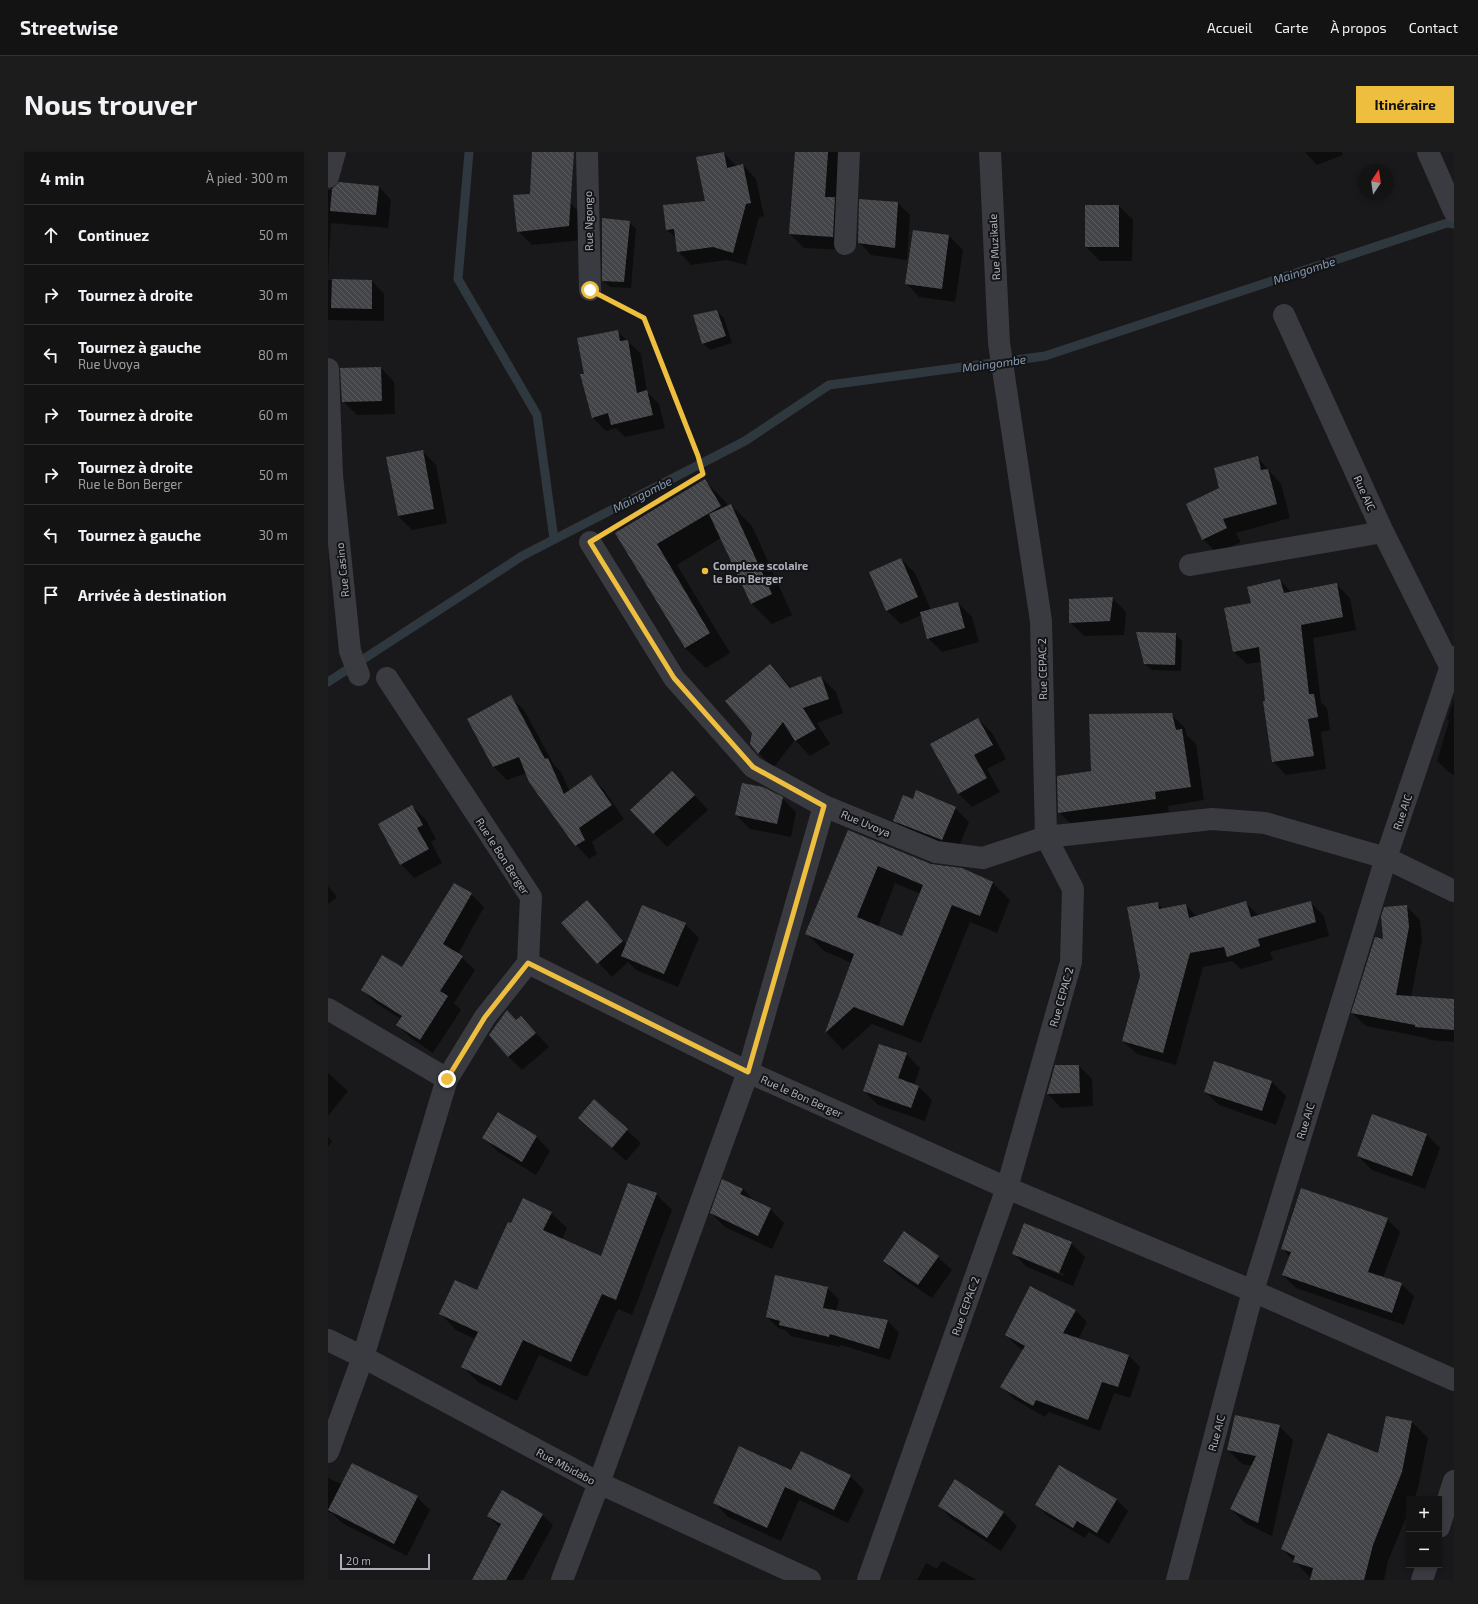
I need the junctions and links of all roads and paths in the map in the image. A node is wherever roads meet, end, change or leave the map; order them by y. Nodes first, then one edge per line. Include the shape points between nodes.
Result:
1 (335, 152) edge
2 (587, 152) edge
3 (849, 152) edge
4 (990, 152) edge
5 (1428, 152) edge
6 (328, 177) edge
7 (1454, 211) edge
8 (845, 244) dead end
9 (590, 290) joint
10 (1284, 315) dead end
11 (328, 369) edge
12 (1003, 369) joint
13 (330, 475) edge
14 (1383, 532) junction
15 (590, 542) joint
16 (1190, 565) dead end
17 (1452, 662) edge
18 (359, 675) dead end
19 (387, 678) dead end
20 (824, 806) junction
21 (1046, 837) junction
22 (1386, 858) junction
23 (1454, 890) edge
24 (528, 963) junction
25 (328, 1009) edge
26 (748, 1072) junction
27 (447, 1079) junction
28 (1007, 1188) junction
29 (1253, 1290) junction
30 (328, 1340) edge
31 (363, 1357) junction
32 (1454, 1380) edge
33 (328, 1452) edge
34 (1454, 1481) edge
35 (599, 1483) junction
36 (1442, 1519) edge
37 (1426, 1568) edge
38 (562, 1580) edge
39 (810, 1580) edge
40 (868, 1580) edge
41 (1178, 1580) edge
42 (1422, 1580) edge

1 - 6 street
2 - 9 street, Rue Ngongo
3 - 8 street
4 - 12 street, Rue Muzikale via 999,343
5 - 7 street
9 - 15 path via 644,318 703,474
10 - 14 street, Rue AIC
11 - 13 street, Rue Casino
12 - 21 street, Rue CEPAC 2 via 1041,621
13 - 18 street, Rue Casino via 350,651
14 - 16 street
14 - 17 street, Rue AIC
15 - 20 street, Rue Uvoya via 674,678 753,767
17 - 22 street, Rue AIC
19 - 24 street, Rue le Bon Berger via 530,897
20 - 21 street, Rue Uvoya via 936,852 983,858
20 - 26 street
21 - 22 street, Rue Uvoya via 1212,819 1265,823
21 - 28 street, Rue CEPAC 2 via 1073,889 1071,962
22 - 23 street, Rue Uvoya
22 - 29 street, Rue AIC
24 - 26 street, Rue le Bon Berger
24 - 27 street via 485,1017
25 - 27 street
26 - 28 street, Rue le Bon Berger
26 - 35 street
27 - 31 street
28 - 29 street, Rue le Bon Berger
28 - 40 street, Rue CEPAC 2
29 - 32 street, Rue le Bon Berger
29 - 41 street, Rue AIC
30 - 31 street, Rue Mbidabo
31 - 33 street
31 - 35 street, Rue Mbidabo
34 - 36 street
35 - 38 street
35 - 39 street, Rue Mbidabo
37 - 42 street

